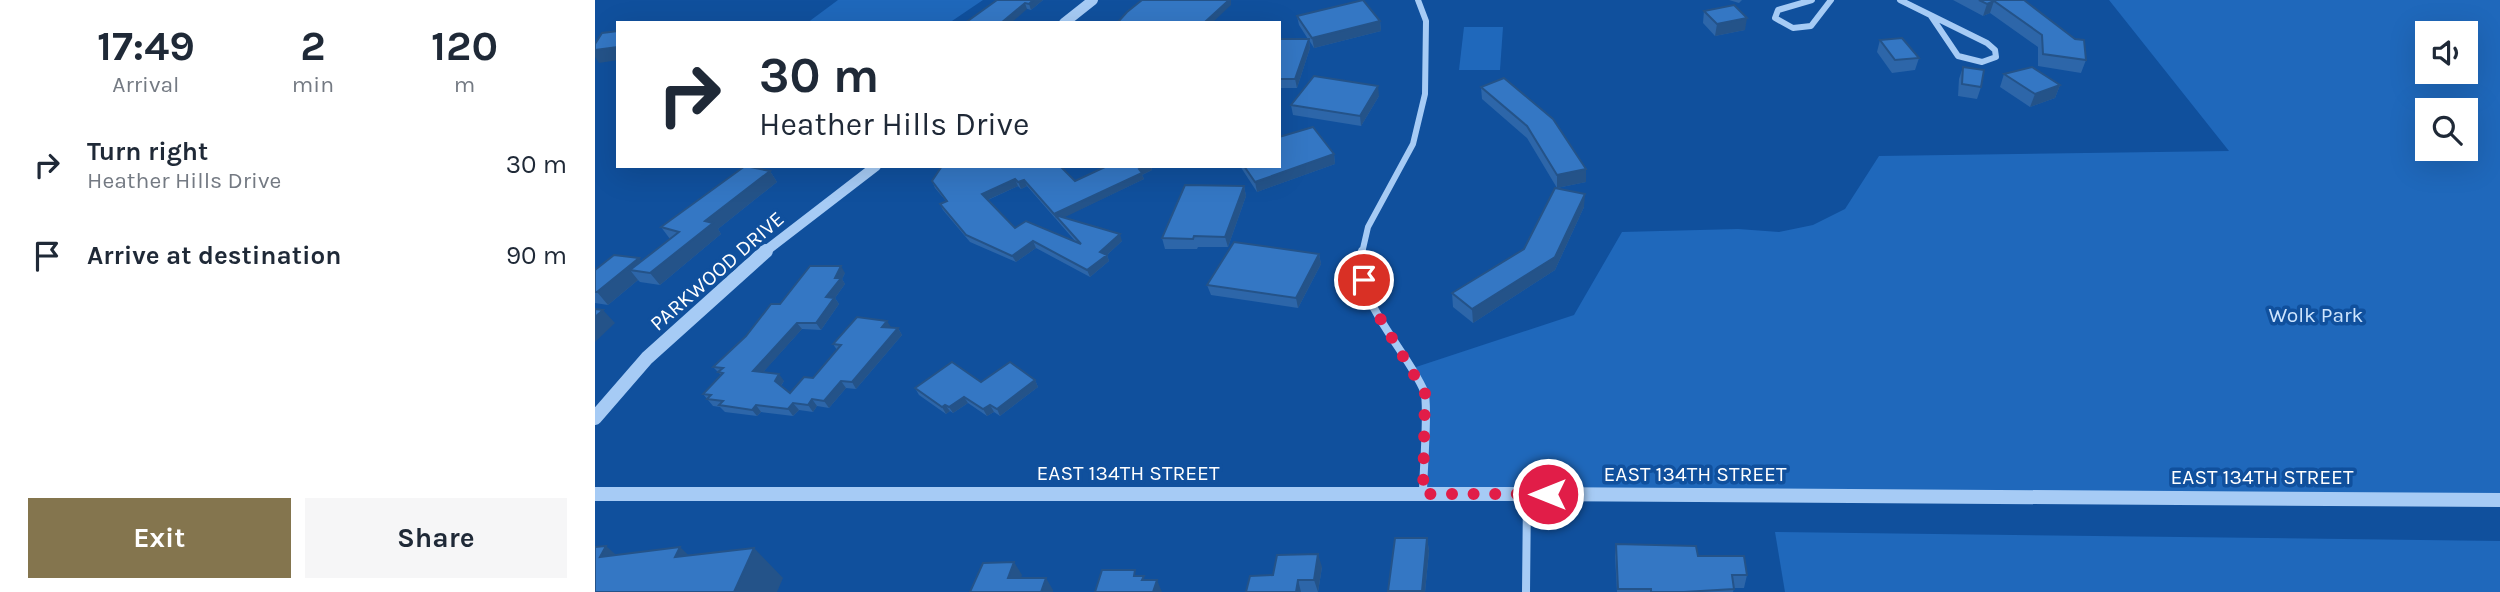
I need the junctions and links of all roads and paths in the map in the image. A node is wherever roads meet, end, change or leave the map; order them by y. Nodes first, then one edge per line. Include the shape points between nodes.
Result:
1 (1093, 0) edge
2 (1418, 0) edge
3 (1812, 0) edge
4 (1831, 0) edge
5 (1901, 0) edge
6 (1931, 16) junction
7 (1067, 21) edge
8 (873, 168) edge
9 (595, 418) edge
10 (595, 494) edge
11 (1423, 494) junction
12 (1527, 494) junction
13 (2500, 499) edge
14 (1526, 592) edge

1 - 7 street
2 - 11 street via 1426,21 1425,94 1413,144 1368,227 1360,260 1369,300 1425,393
3 - 4 street via 1778,10 1775,18 1793,28 1811,26
5 - 6 street
6 - 6 street via 1958,56 1982,62 1996,57 1992,47
8 - 9 street, PARKWOOD DRIVE via 750,263 647,358
10 - 11 street, EAST 134TH STREET
11 - 12 street, EAST 134TH STREET
12 - 13 street, EAST 134TH STREET
12 - 14 street

